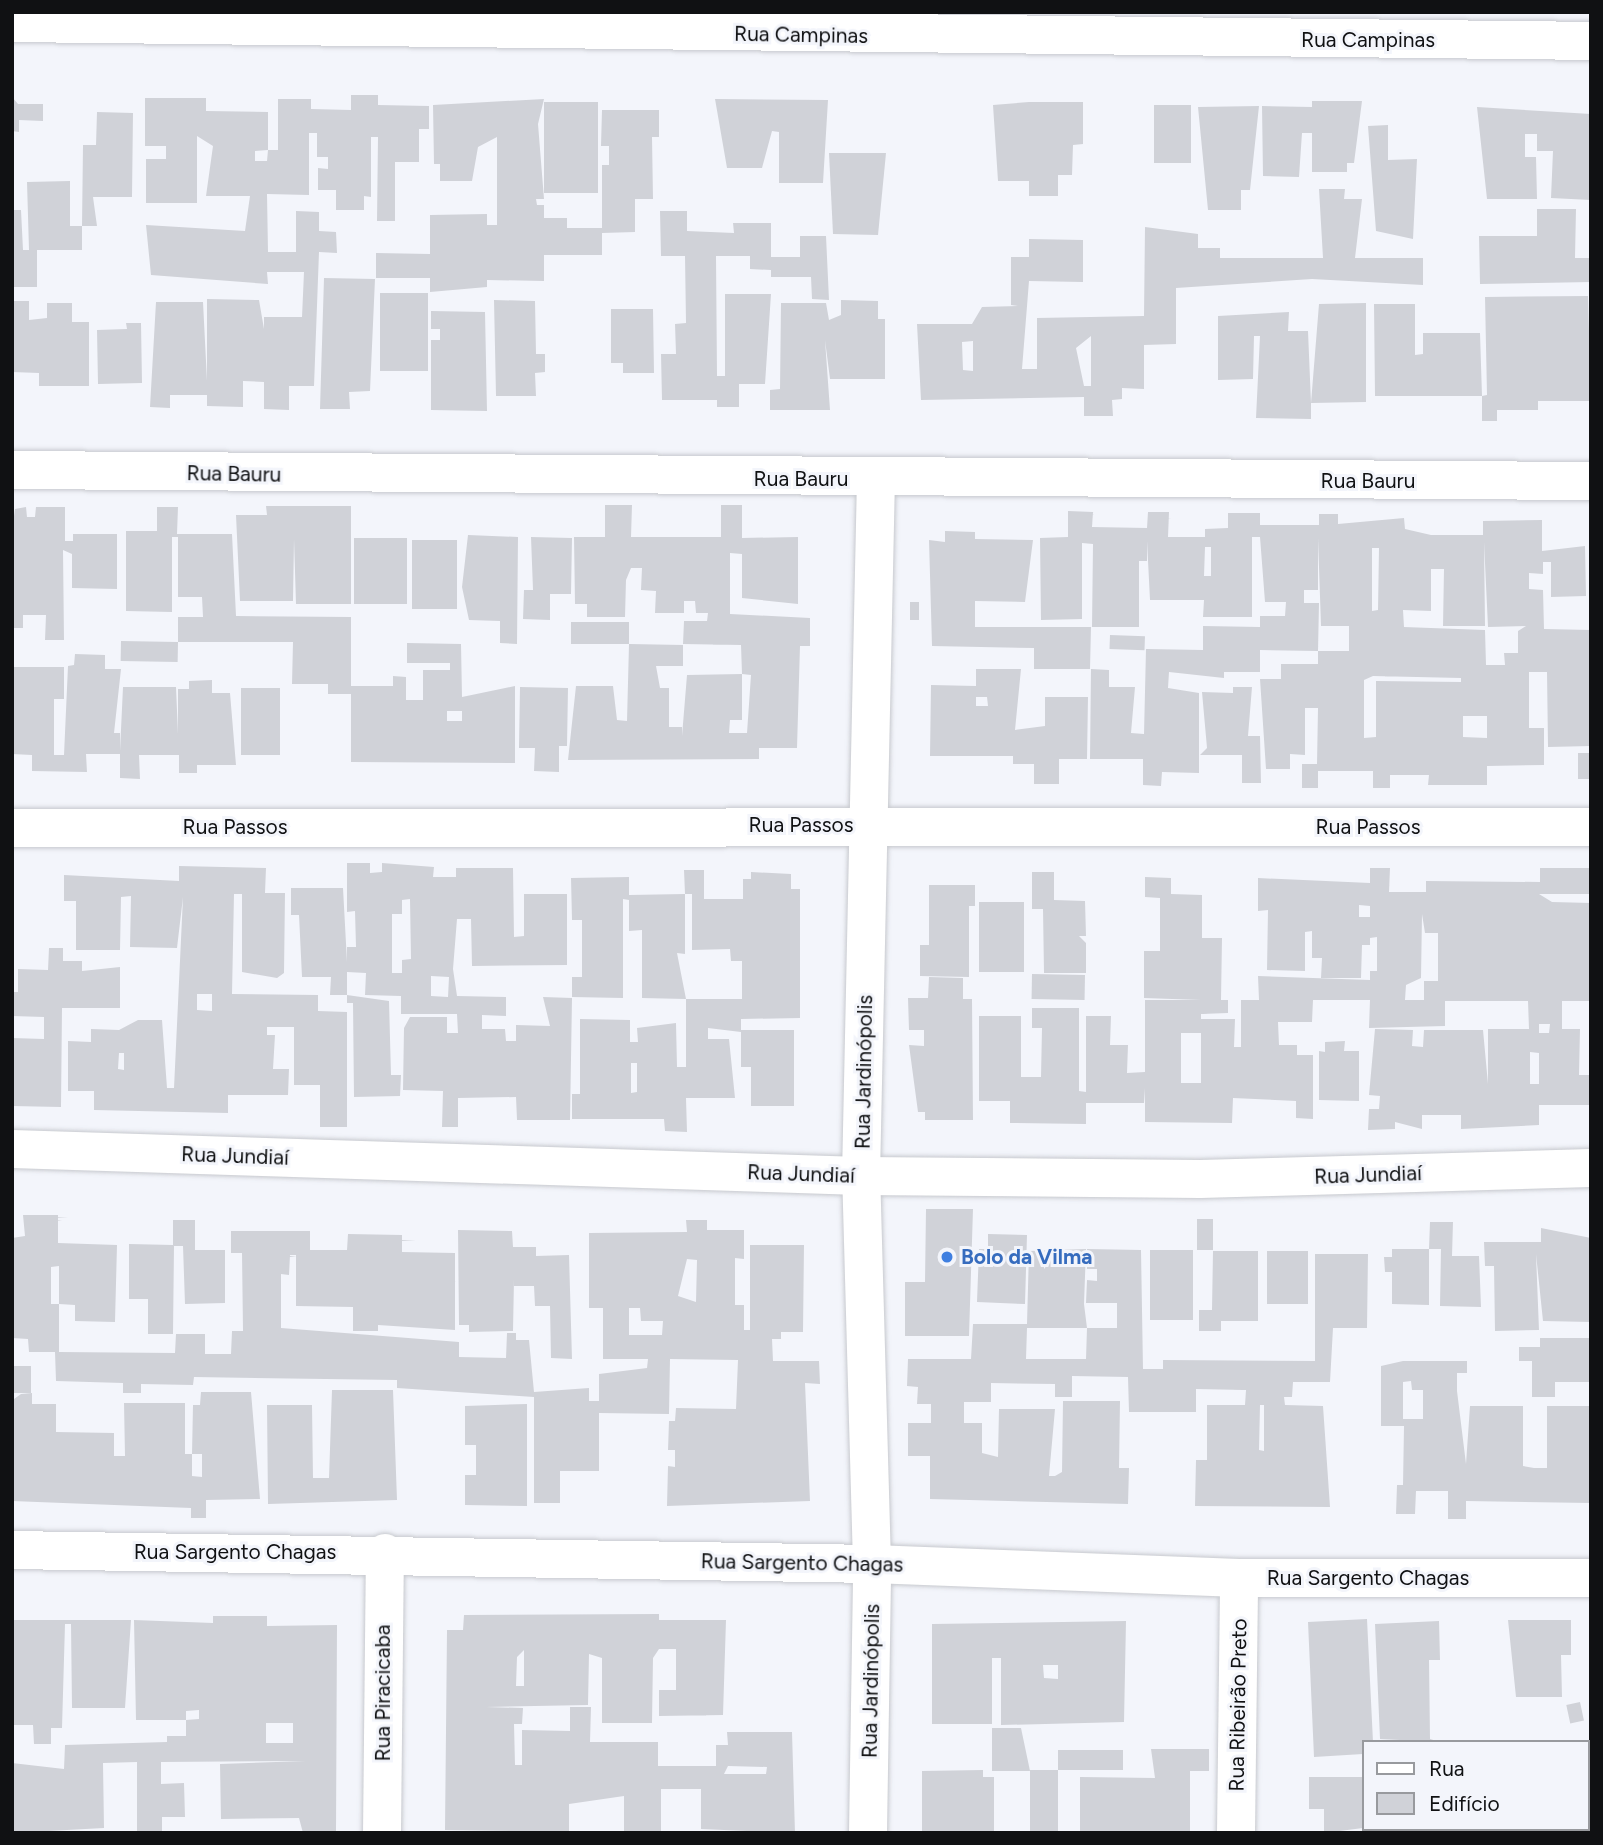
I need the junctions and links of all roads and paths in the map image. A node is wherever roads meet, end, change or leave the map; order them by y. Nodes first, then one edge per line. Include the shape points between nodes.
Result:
1 (12, 23) edge
2 (1591, 41) edge
3 (12, 470) edge
4 (876, 479) junction
5 (1591, 481) edge
6 (869, 825) junction
7 (1591, 827) edge
8 (12, 828) edge
9 (12, 1149) edge
10 (1591, 1168) edge
11 (862, 1176) junction
12 (12, 1550) edge
13 (385, 1553) junction
14 (872, 1564) junction
15 (1239, 1578) junction
16 (1591, 1578) edge
17 (382, 1833) edge
18 (868, 1833) edge
19 (1236, 1833) edge

1 - 2 street, Rua Campinas
3 - 4 street, Rua Bauru
4 - 5 street, Rua Bauru
4 - 6 street, Rua Jardinópolis
6 - 7 street, Rua Passos
6 - 8 street, Rua Passos
6 - 11 street, Rua Jardinópolis
9 - 11 street, Rua Jundiaí
10 - 11 street, Rua Jundiaí via 1200,1180
11 - 14 street, Rua Jardinópolis
12 - 13 street, Rua Sargento Chagas
13 - 14 street, Rua Sargento Chagas
13 - 17 street, Rua Piracicaba
14 - 15 street, Rua Sargento Chagas
14 - 18 street, Rua Jardinópolis
15 - 16 street, Rua Sargento Chagas
15 - 19 street, Rua Ribeirão Preto

